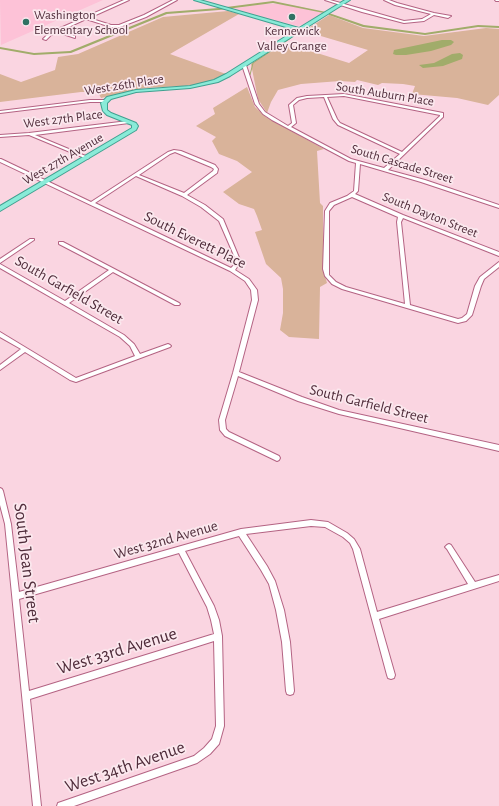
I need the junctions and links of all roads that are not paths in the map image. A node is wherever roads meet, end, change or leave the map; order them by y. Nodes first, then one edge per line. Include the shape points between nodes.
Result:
1 (127, 0) edge
2 (175, 0) edge
3 (196, 0) edge
4 (328, 0) edge
5 (348, 0) edge
6 (386, 0) edge
7 (341, 4) junction
8 (434, 14) junction
9 (449, 16) dead end
10 (86, 18) junction
11 (300, 30) junction
12 (58, 31) junction
13 (74, 37) dead end
14 (45, 39) dead end
15 (244, 65) junction
16 (325, 96) junction
17 (106, 101) junction
18 (0, 112) edge
19 (128, 122) junction
20 (290, 127) junction
21 (29, 134) junction
22 (0, 136) edge
23 (402, 153) junction
24 (87, 158) junction
25 (0, 160) edge
26 (358, 163) junction
27 (385, 170) junction
28 (136, 175) junction
29 (46, 182) junction
30 (184, 195) junction
31 (352, 195) junction
32 (92, 203) junction
33 (499, 207) edge
34 (0, 208) edge
35 (401, 216) junction
36 (32, 240) dead end
37 (61, 243) dead end
38 (499, 254) edge
39 (0, 261) edge
40 (499, 264) edge
41 (0, 266) edge
42 (112, 270) junction
43 (232, 270) junction
44 (65, 303) junction
45 (177, 304) dead end
46 (408, 307) junction
47 (0, 334) edge
48 (168, 346) dead end
49 (24, 350) junction
50 (139, 357) junction
51 (0, 368) edge
52 (236, 373) junction
53 (499, 448) edge
54 (277, 458) dead end
55 (0, 491) edge
56 (241, 532) junction
57 (449, 547) dead end
58 (181, 550) junction
59 (499, 578) edge
60 (473, 586) junction
61 (16, 596) junction
62 (376, 616) junction
63 (218, 636) junction
64 (391, 675) dead end
65 (290, 691) dead end
66 (26, 696) junction
67 (37, 806) edge
68 (61, 806) edge

1 - 10 street
2 - 10 street via 145,16 116,27
3 - 11 main road
4 - 7 street
5 - 7 main road
6 - 8 street
7 - 8 street via 404,22 423,20
7 - 11 main road
8 - 9 street
10 - 12 street
11 - 15 main road
12 - 13 street
12 - 14 street
15 - 17 main road, West 26th Place via 224,78 204,85 136,91
15 - 20 street, South Cascade Street via 258,107 268,116
16 - 20 street, South Auburn Place via 302,98 292,103 290,108 294,123
16 - 23 street via 339,124
16 - 23 street, South Auburn Place via 344,95 442,114
17 - 18 street, West 26th Place
17 - 19 main road via 104,106 107,112
19 - 21 street, West 27th Place
19 - 24 main road, West 27th Avenue via 135,126 131,132
20 - 26 street, South Cascade Street
21 - 22 street, West 27th Place
21 - 24 street
23 - 27 street
24 - 29 main road, West 27th Avenue
25 - 29 street, South Everett Place
26 - 27 street, South Cascade Street
26 - 31 street via 356,191
27 - 33 street, South Cascade Street
28 - 30 street
28 - 30 street via 169,153 175,152 193,157 216,169
28 - 32 street
29 - 32 street, South Everett Place
29 - 34 main road, West 27th Avenue
30 - 43 street via 221,220 238,260
31 - 35 street, South Dayton Street
31 - 46 street via 332,204 327,211 327,275 338,286
32 - 43 street, South Everett Place
35 - 38 street, South Dayton Street
35 - 46 street via 399,222
36 - 39 street
37 - 42 street
40 - 46 street via 479,282 469,315 464,320 453,321
41 - 44 street, South Garfield Street
42 - 44 street
42 - 45 street
43 - 52 street, South Everett Place via 251,284 254,296
44 - 50 street, South Garfield Street via 122,336 132,345
47 - 49 street
48 - 50 street
49 - 50 street via 76,380
49 - 51 street
52 - 53 street, South Garfield Street via 339,412
52 - 54 street, South Everett Place via 222,420 223,430
55 - 61 street, South Jean Street via 8,524
56 - 58 street, West 32nd Avenue
56 - 62 street, West 32nd Avenue via 311,523 326,524 342,532 354,545
56 - 65 street via 272,583 286,642
57 - 60 street
58 - 61 street, West 32nd Avenue
58 - 63 street via 210,606
59 - 60 street
60 - 62 street
61 - 66 street, South Jean Street
62 - 64 street
63 - 66 street, West 33rd Avenue
63 - 68 street, West 34th Avenue via 220,726 216,741 207,751 197,759
66 - 67 street, South Jean Street

